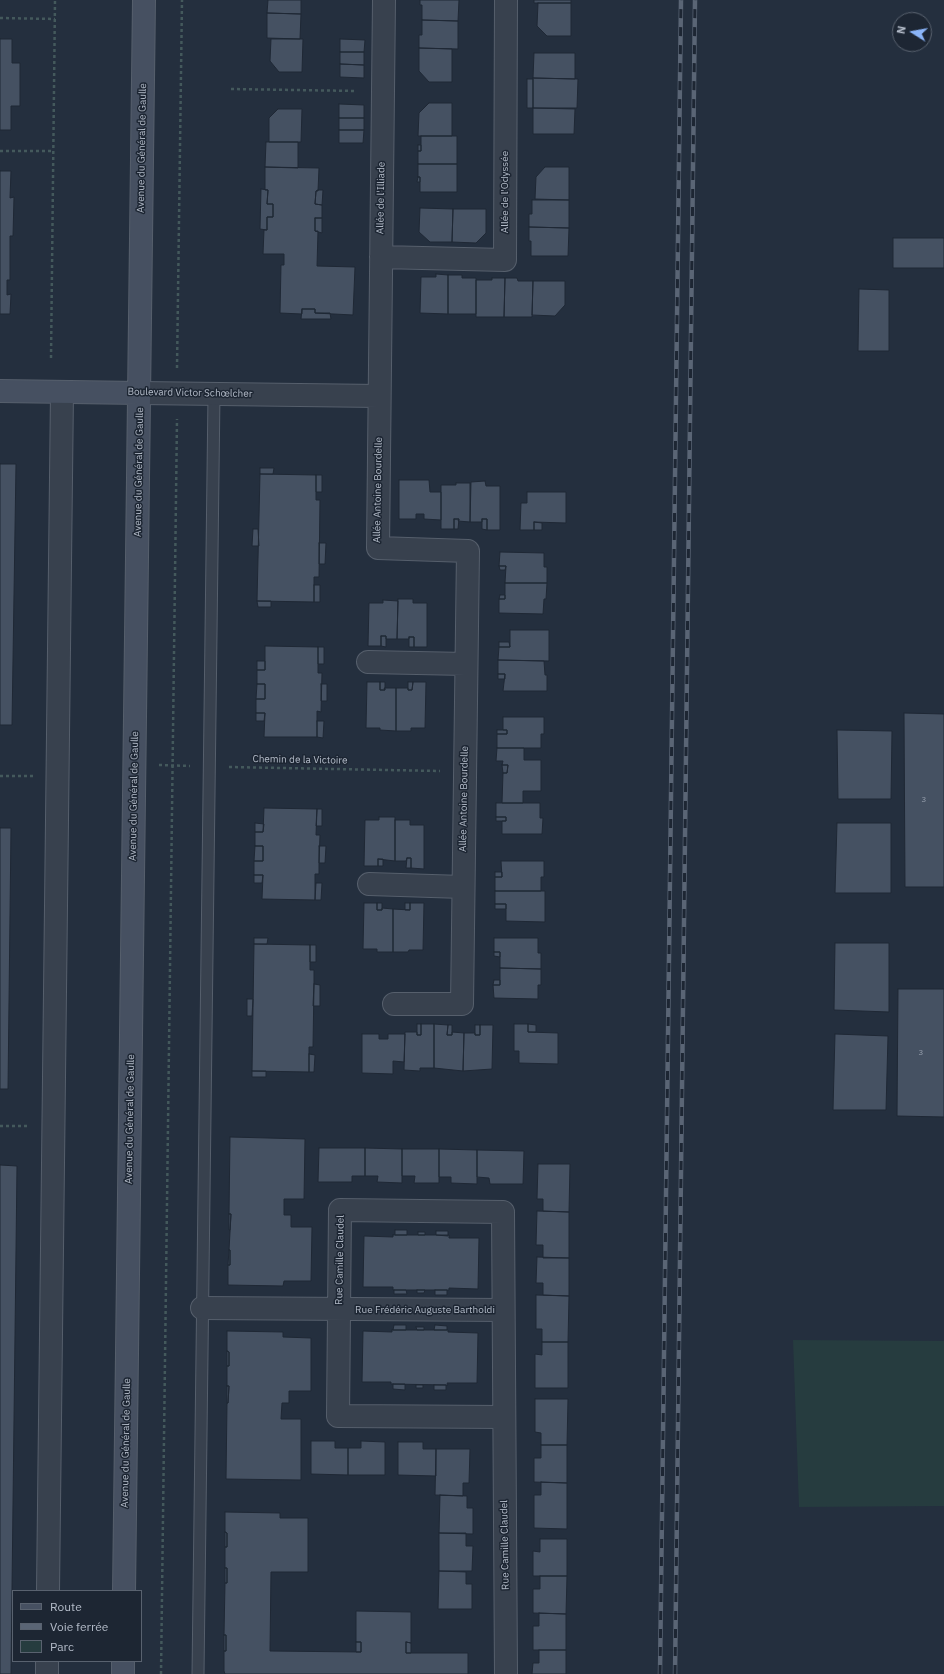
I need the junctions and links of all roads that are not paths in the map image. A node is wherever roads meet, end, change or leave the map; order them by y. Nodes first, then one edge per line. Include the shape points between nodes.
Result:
1 (144, 0) edge
2 (384, 0) edge
3 (506, 0) edge
4 (381, 258) junction
5 (0, 391) edge
6 (62, 392) junction
7 (140, 393) junction
8 (214, 394) junction
9 (379, 396) junction
10 (368, 662) dead end
11 (466, 664) junction
12 (369, 884) dead end
13 (463, 887) junction
14 (394, 1004) dead end
15 (202, 1308) junction
16 (339, 1309) junction
17 (503, 1310) junction
18 (504, 1417) junction
19 (48, 1590) edge
20 (124, 1590) edge
21 (47, 1662) edge
22 (123, 1662) edge
23 (47, 1674) edge
24 (123, 1674) edge
25 (198, 1674) edge
26 (506, 1674) edge

1 - 7 main road, Avenue du Général de Gaulle
2 - 4 street, Allée de l'Illiade
3 - 4 street, Allée de l'Odyssée via 505,260
4 - 9 street, Allée de l'Illiade
5 - 6 main road, Boulevard Victor Schœlcher
6 - 7 main road, Boulevard Victor Schœlcher
6 - 19 street
7 - 8 street, Boulevard Victor Schœlcher
7 - 20 main road, Avenue du Général de Gaulle
8 - 9 street, Boulevard Victor Schœlcher
8 - 15 lane
9 - 11 street, Allée Antoine Bourdelle via 378,548 468,550
10 - 11 street
11 - 13 street, Allée Antoine Bourdelle
12 - 13 street
13 - 14 street, Allée Antoine Bourdelle via 462,1004
15 - 16 street, Rue Frédéric Auguste Bartholdi
15 - 25 lane
16 - 17 street, Rue Frédéric Auguste Bartholdi
16 - 17 street, Rue Camille Claudel via 340,1210 503,1212
16 - 18 street, Rue Camille Claudel via 338,1416
17 - 18 street, Rue Camille Claudel
18 - 26 street, Rue Camille Claudel
21 - 23 street
22 - 24 main road

